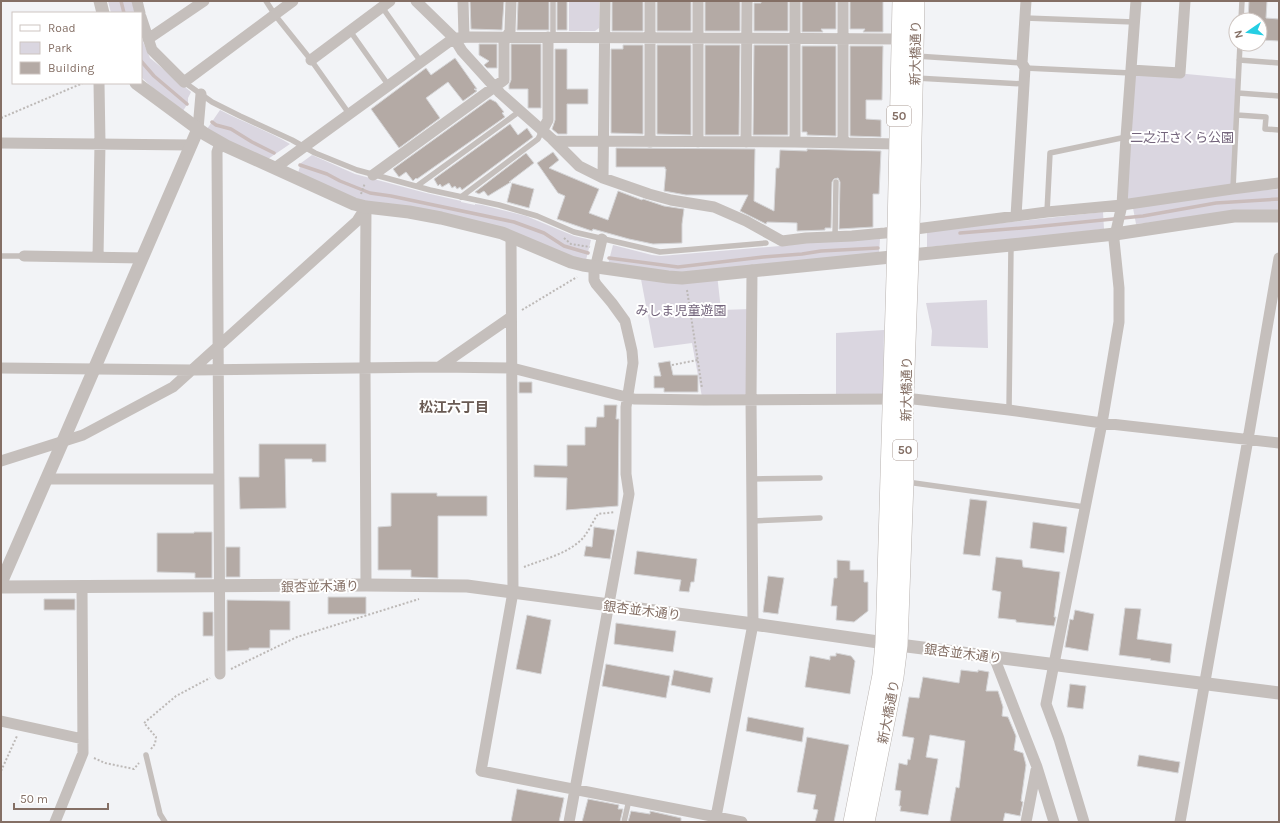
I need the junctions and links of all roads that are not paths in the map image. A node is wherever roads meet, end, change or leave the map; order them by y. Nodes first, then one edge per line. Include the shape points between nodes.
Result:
1 (100, 1) edge
2 (137, 1) edge
3 (204, 1) edge
4 (266, 1) edge
5 (293, 1) edge
6 (416, 1) edge
7 (463, 1) edge
8 (511, 1) edge
9 (553, 1) edge
10 (605, 1) edge
11 (650, 1) edge
12 (698, 1) edge
13 (747, 1) edge
14 (795, 1) edge
15 (843, 1) edge
16 (901, 1) edge
17 (916, 1) edge
18 (1026, 1) edge
19 (1136, 1) edge
20 (1185, 1) edge
21 (1242, 1) edge
22 (386, 4) edge
23 (103, 12) edge
24 (140, 12) edge
25 (1241, 12) edge
26 (275, 15) junction
27 (1025, 18) junction
28 (142, 20) edge
29 (1134, 22) junction
30 (350, 31) junction
31 (459, 37) junction
32 (507, 37) junction
33 (550, 37) junction
34 (605, 37) junction
35 (650, 37) junction
36 (698, 38) junction
37 (747, 38) junction
38 (795, 38) junction
39 (843, 38) junction
40 (148, 39) junction
41 (900, 39) junction
42 (1240, 52) edge
43 (915, 56) junction
44 (310, 60) junction
45 (1239, 60) junction
46 (421, 62) junction
47 (1279, 63) edge
48 (1024, 65) junction
49 (1131, 72) junction
50 (914, 78) junction
51 (184, 82) junction
52 (99, 84) edge
53 (137, 84) edge
54 (1024, 84) junction
55 (389, 86) junction
56 (495, 87) junction
57 (1238, 93) junction
58 (201, 94) junction
59 (1279, 96) edge
60 (520, 111) junction
61 (350, 115) junction
62 (1237, 115) junction
63 (198, 129) junction
64 (1279, 130) edge
65 (542, 131) junction
66 (1126, 137) junction
67 (554, 141) junction
68 (604, 141) junction
69 (650, 142) junction
70 (698, 142) junction
71 (746, 142) junction
72 (795, 142) junction
73 (1, 143) edge
74 (100, 143) junction
75 (220, 143) junction
76 (843, 143) junction
77 (898, 144) junction
78 (191, 145) junction
79 (304, 147) junction
80 (275, 168) junction
81 (603, 178) junction
82 (369, 179) junction
83 (836, 182) dead end
84 (1279, 183) edge
85 (417, 186) junction
86 (1233, 188) junction
87 (461, 197) junction
88 (363, 203) junction
89 (1122, 205) junction
90 (1047, 212) junction
91 (1016, 216) junction
92 (1279, 216) edge
93 (904, 231) junction
94 (1115, 234) junction
95 (511, 237) junction
96 (835, 237) junction
97 (602, 239) junction
98 (782, 241) junction
99 (766, 243) joint
100 (1011, 245) junction
101 (1, 256) edge
102 (24, 256) joint
103 (903, 256) junction
104 (98, 257) junction
105 (142, 258) junction
106 (1279, 258) edge
107 (595, 267) junction
108 (752, 270) junction
109 (511, 317) junction
110 (219, 345) junction
111 (439, 367) junction
112 (1, 368) edge
113 (95, 368) junction
114 (365, 368) junction
115 (512, 368) junction
116 (218, 369) junction
117 (193, 370) junction
118 (628, 397) junction
119 (899, 398) junction
120 (750, 399) junction
121 (1009, 410) junction
122 (1102, 423) junction
123 (1248, 439) junction
124 (64, 441) junction
125 (1279, 443) edge
126 (1, 461) edge
127 (820, 478) dead end
128 (46, 479) junction
129 (219, 479) junction
130 (751, 479) junction
131 (905, 482) junction
132 (1085, 507) junction
133 (820, 518) dead end
134 (752, 521) junction
135 (1, 583) edge
136 (366, 585) junction
137 (219, 587) junction
138 (1, 588) edge
139 (82, 588) junction
140 (513, 592) junction
141 (610, 605) junction
142 (753, 624) junction
143 (891, 644) junction
144 (994, 657) junction
145 (1054, 665) junction
146 (220, 674) road end
147 (1205, 683) junction
148 (1279, 693) edge
149 (1, 721) edge
150 (83, 739) junction
151 (146, 755) road end
152 (1037, 767) junction
153 (575, 789) junction
154 (629, 800) junction
155 (715, 819) edge
156 (56, 822) edge
157 (165, 822) edge
158 (569, 822) edge
159 (624, 822) edge
160 (742, 822) edge
161 (852, 822) edge
162 (866, 822) edge
163 (1026, 822) edge
164 (1054, 822) edge
165 (1084, 822) edge
166 (1180, 822) edge

1 - 23 street
2 - 24 street
3 - 40 street
4 - 26 lane
5 - 26 street
6 - 31 street
7 - 31 street
8 - 32 street via 510,31
9 - 33 lane
10 - 34 street
11 - 35 street
12 - 36 street
13 - 37 street
14 - 38 street
15 - 39 street
16 - 41 main road, 新大橋通り / 50
17 - 43 main road, 新大橋通り / 50
18 - 27 street
19 - 29 street
20 - 49 street via 1180,73
21 - 25 lane
22 - 30 street
22 - 46 lane
26 - 44 lane
26 - 51 street
27 - 29 lane
27 - 48 street
28 - 40 street
29 - 49 street
30 - 44 street
30 - 55 lane
31 - 32 street
31 - 46 street
31 - 56 street via 462,51
32 - 33 street
32 - 56 street via 504,42 504,80
33 - 34 street
33 - 65 street via 548,120
34 - 35 street
34 - 68 street
35 - 36 street
35 - 69 street
36 - 37 street
36 - 70 street
37 - 38 street
37 - 71 street
38 - 39 street
38 - 72 street
39 - 41 street
39 - 76 street
40 - 51 street via 152,50
41 - 77 main road, 新大橋通り / 50
42 - 45 lane
43 - 48 lane
43 - 50 main road, 新大橋通り / 50
44 - 61 lane
45 - 47 lane
45 - 57 lane
46 - 55 street
48 - 49 lane
48 - 54 street
49 - 66 street
50 - 54 lane
50 - 93 main road, 新大橋通り / 50
51 - 58 lane
52 - 74 street
53 - 63 street
54 - 91 street
55 - 61 street
56 - 60 street
56 - 82 street
57 - 59 lane
57 - 62 lane
58 - 63 street
58 - 79 lane via 212,102
60 - 65 street
60 - 85 lane
61 - 79 street
62 - 64 lane via 1266,117 1265,129
62 - 86 lane
63 - 75 street
63 - 78 street
65 - 67 street
65 - 87 lane via 538,139
66 - 89 street
66 - 90 lane via 1050,153
67 - 68 street
67 - 81 street via 579,166
68 - 69 street
68 - 81 street
69 - 70 street
70 - 71 street
71 - 72 street
72 - 76 street
73 - 74 street
74 - 78 street
74 - 104 street
75 - 80 street
75 - 110 street via 217,152
76 - 77 street
77 - 93 main road, 新大橋通り / 50
78 - 105 street
79 - 80 street
79 - 82 lane via 357,170
80 - 88 street via 354,204
81 - 98 street via 671,200 714,207
82 - 85 lane
83 - 96 lane
84 - 86 street
85 - 87 lane
86 - 89 street
87 - 97 lane via 507,207 537,216 574,232
88 - 95 street via 441,218
88 - 110 street via 357,221
88 - 114 street
89 - 90 street
89 - 94 street
90 - 91 street
91 - 93 street
92 - 94 street via 1234,216
93 - 96 street
93 - 103 main road, 新大橋通り / 50
94 - 100 street
94 - 122 street via 1119,322
95 - 107 street via 571,262
95 - 109 street
96 - 98 street
97 - 99 lane via 660,252
97 - 107 street
98 - 99 street
100 - 103 street
100 - 121 lane
101 - 102 lane
102 - 104 street
103 - 108 street
103 - 119 main road, 新大橋通り / 50
104 - 105 street
105 - 113 street
106 - 123 street
107 - 108 street via 668,277
107 - 118 street via 596,284 625,321 629,336 633,363
108 - 120 street
109 - 111 street
109 - 115 street
110 - 116 street
110 - 117 street
111 - 114 street
111 - 115 street
112 - 113 street
113 - 117 street
113 - 124 street
114 - 116 street
114 - 136 street
115 - 118 street
115 - 140 street
116 - 117 street
116 - 129 street
117 - 124 street via 173,387 83,435
118 - 120 street
118 - 141 street via 626,474 629,494
119 - 120 street
119 - 121 street
119 - 131 main road, 新大橋通り / 50
119 - 143 main road, 新大橋通り / 50
120 - 130 street
121 - 122 street
122 - 123 street
122 - 132 street
123 - 125 street
123 - 147 street
124 - 126 street
124 - 128 street
127 - 130 lane
128 - 129 street
128 - 135 street
129 - 137 street
130 - 134 street
131 - 132 lane
131 - 143 main road, 新大橋通り / 50
132 - 145 street
133 - 134 lane
134 - 142 street
136 - 137 street, 銀杏並木通り
136 - 140 street, 銀杏並木通り via 468,586
137 - 139 street, 銀杏並木通り
137 - 146 street
138 - 139 street, 銀杏並木通り
139 - 150 street
140 - 141 street, 銀杏並木通り
140 - 153 street via 481,771
141 - 142 street, 銀杏並木通り
141 - 153 street
142 - 143 street, 銀杏並木通り
142 - 155 street
143 - 144 street, 銀杏並木通り
143 - 161 main road, 新大橋通り / 50 via 881,675
143 - 162 main road, 新大橋通り / 50 via 892,692
144 - 145 street, 銀杏並木通り
144 - 152 street
145 - 147 street, 銀杏並木通り
145 - 165 street via 1046,704
147 - 148 street, 銀杏並木通り
147 - 166 street
149 - 150 street
150 - 156 street via 83,753
151 - 157 lane via 160,814
152 - 163 street
152 - 164 street
153 - 154 street
153 - 158 street
154 - 155 street
154 - 159 lane
155 - 160 street

